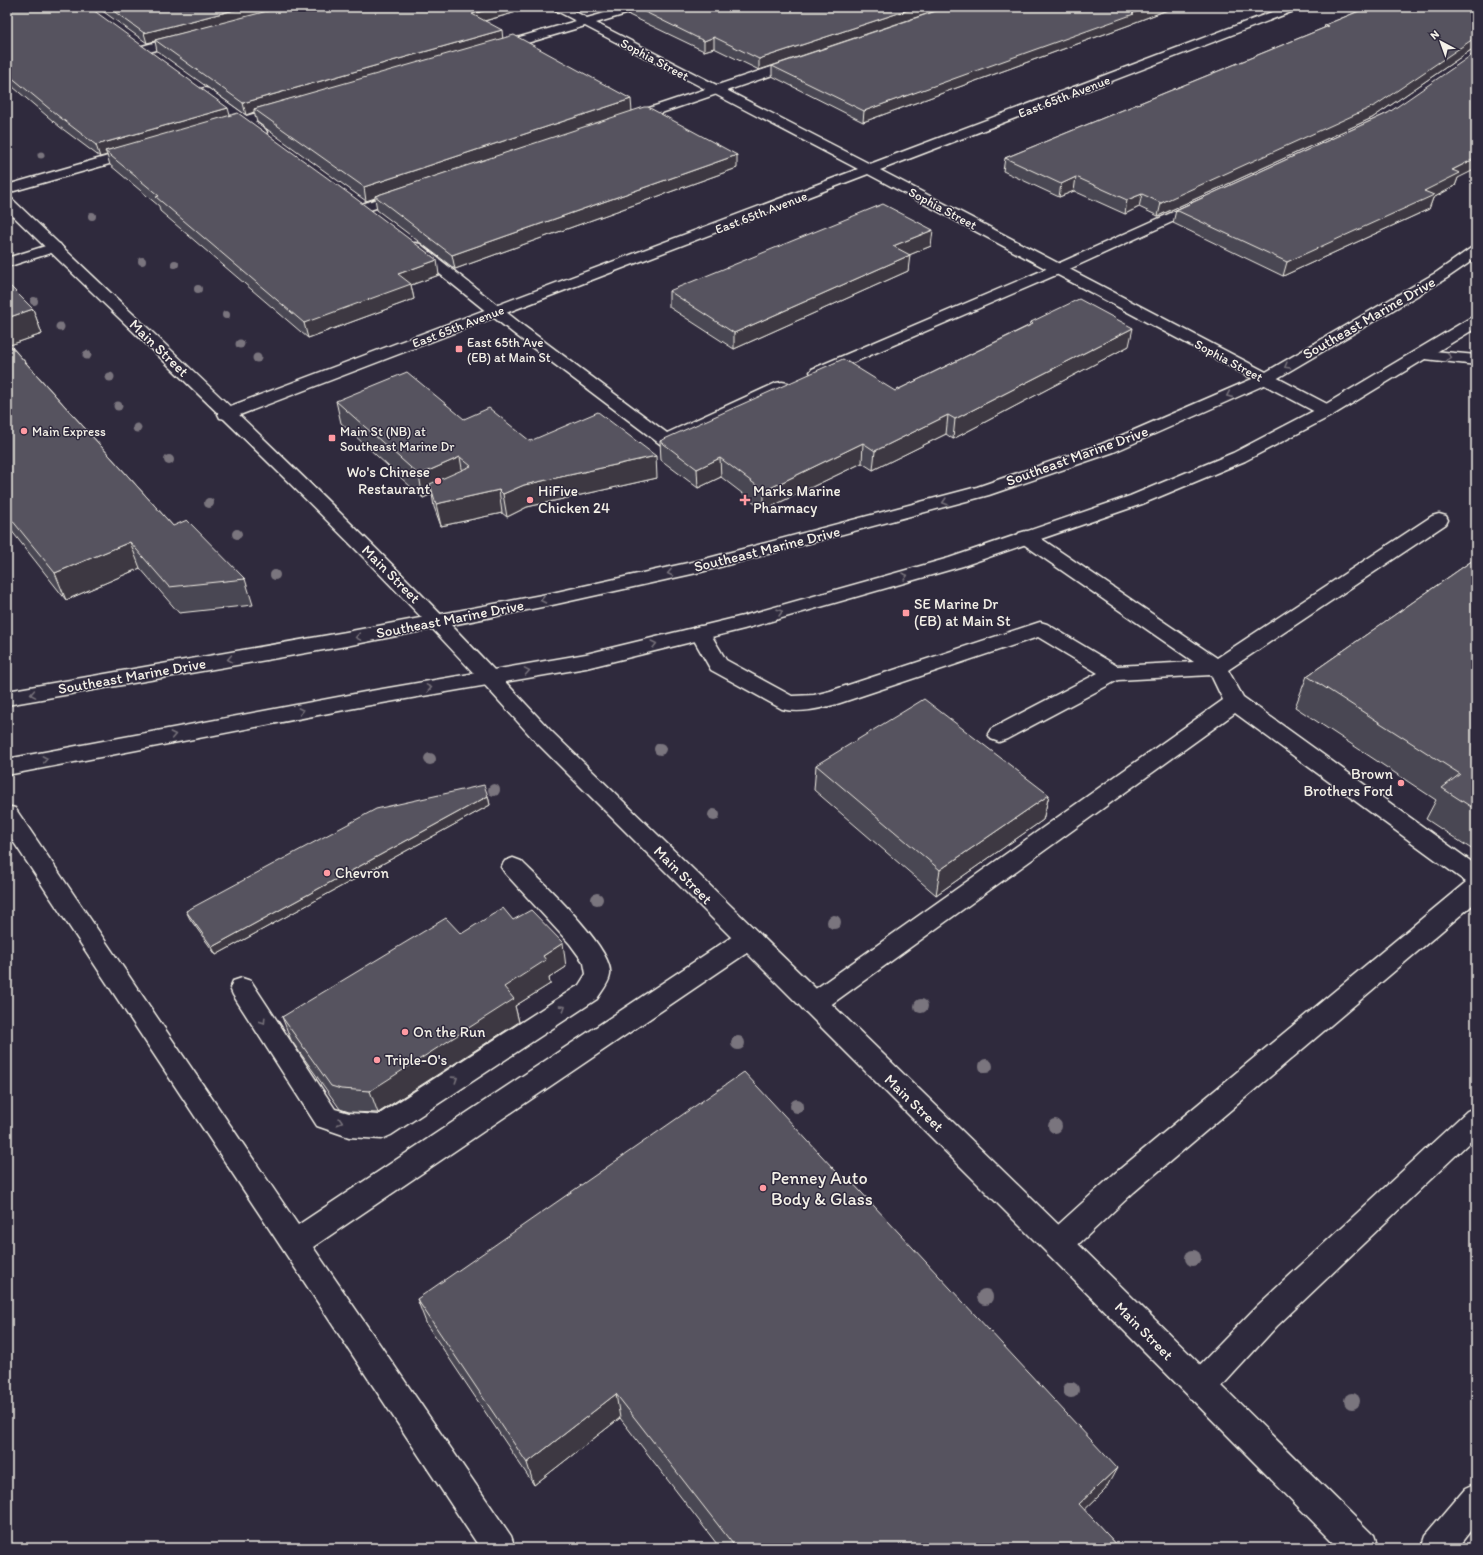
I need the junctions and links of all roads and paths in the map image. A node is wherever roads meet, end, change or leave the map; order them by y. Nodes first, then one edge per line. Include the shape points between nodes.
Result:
1 (557, 7) edge
2 (639, 7) edge
3 (1295, 7) edge
4 (586, 22) junction
5 (192, 37) edge
6 (134, 40) edge
7 (146, 49) junction
8 (488, 50) edge
9 (813, 57) edge
10 (158, 58) edge
11 (197, 86) edge
12 (715, 90) junction
13 (298, 105) edge
14 (245, 121) junction
15 (618, 122) edge
16 (208, 131) edge
17 (268, 138) edge
18 (148, 148) edge
19 (871, 170) junction
20 (7, 189) edge
21 (416, 190) edge
22 (1214, 197) edge
23 (351, 198) edge
24 (7, 202) edge
25 (364, 208) junction
26 (376, 217) edge
27 (406, 240) edge
28 (55, 247) junction
29 (1476, 251) edge
30 (7, 263) edge
31 (1058, 269) junction
32 (496, 312) junction
33 (1476, 321) edge
34 (1423, 355) junction
35 (1476, 360) edge
36 (1265, 379) junction
37 (1327, 412) junction
38 (226, 414) junction
39 (1439, 520) dead end
40 (1026, 537) junction
41 (438, 622) junction
42 (700, 633) junction
43 (1217, 668) junction
44 (1114, 673) junction
45 (489, 677) junction
46 (7, 698) edge
47 (1235, 702) junction
48 (998, 734) dead end
49 (7, 767) edge
50 (7, 814) edge
51 (513, 867) dead end
52 (1476, 877) edge
53 (1476, 888) edge
54 (748, 940) junction
55 (242, 988) dead end
56 (814, 1004) junction
57 (1476, 1119) edge
58 (295, 1243) junction
59 (1058, 1244) junction
60 (1200, 1388) junction
61 (1476, 1500) edge
62 (499, 1548) edge
63 (1362, 1548) edge
64 (1437, 1548) edge

1 - 4 street, Sophia Street
2 - 4 street
3 - 19 street, East 65th Avenue
4 - 8 street
4 - 12 street, Sophia Street
5 - 7 street
6 - 7 street
7 - 10 street
9 - 12 street
11 - 14 street
12 - 15 street
12 - 19 street, Sophia Street
13 - 14 street
14 - 16 street
14 - 17 street
18 - 20 street
19 - 31 street, Sophia Street
19 - 32 street, East 65th Avenue
21 - 25 street
22 - 31 street
23 - 25 street
24 - 28 street, Main Street
25 - 26 street
27 - 32 street
28 - 30 street
28 - 38 street, Main Street
29 -> 36 street, Southeast Marine Drive via 1442,275
31 - 32 street via 800,379 666,440
31 - 36 street, Sophia Street
32 - 38 street, East 65th Avenue
33 - 34 street
34 -> 35 street
34 - 37 street
36 - 37 street, Sophia Street
36 -> 41 street, Southeast Marine Drive via 1108,448 983,491 701,566
37 - 40 street via 1239,457 1136,500
38 - 41 street, Main Street
39 - 43 street
42 -> 40 street via 956,562
40 - 43 street
41 - 45 street, Main Street
41 -> 46 street, Southeast Marine Drive
42 - 44 street via 718,665 789,704 833,698 1040,629
45 -> 42 street via 586,661
43 - 44 street
43 - 47 street
44 - 48 street
49 -> 45 street
45 - 54 street, Main Street via 543,736
47 - 52 street
47 - 56 street
50 - 58 street
55 -> 51 street via 326,1118 349,1125 382,1127 588,992 598,975 596,961 579,938
53 - 59 street via 1124,1183
54 - 56 street, Main Street
54 - 58 street
56 - 59 street, Main Street
57 - 60 street via 1267,1316
58 - 62 street
59 - 60 street, Main Street
60 - 63 street, Main Street
61 - 64 street

